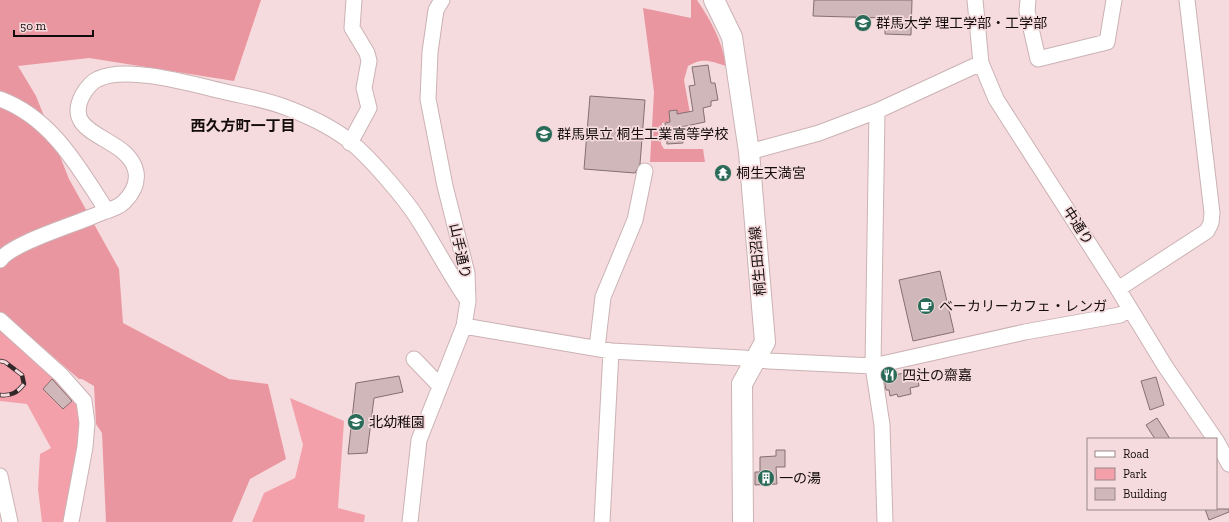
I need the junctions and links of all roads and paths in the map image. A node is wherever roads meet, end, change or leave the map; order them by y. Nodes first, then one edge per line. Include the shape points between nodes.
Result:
1 (354, 0) edge
2 (442, 0) edge
3 (714, 0) edge
4 (975, 0) edge
5 (1028, 0) edge
6 (1114, 0) edge
7 (1187, 0) edge
8 (981, 63) junction
9 (0, 99) edge
10 (877, 111) junction
11 (350, 143) junction
12 (749, 152) junction
13 (645, 171) dead end
14 (107, 211) junction
15 (0, 260) edge
16 (1118, 288) junction
17 (468, 301) junction
18 (1130, 309) junction
19 (0, 320) edge
20 (464, 326) junction
21 (604, 350) junction
22 (414, 359) dead end
23 (756, 359) junction
24 (874, 366) junction
25 (440, 386) junction
26 (1215, 438) edge
27 (1217, 442) edge
28 (1229, 464) edge
29 (0, 476) edge
30 (10, 522) edge
31 (71, 522) edge
32 (410, 522) edge
33 (602, 522) edge
34 (743, 522) edge
35 (885, 522) edge

1 - 11 street via 352,28 369,61 364,88 369,108
2 - 17 street, 山手通り via 436,10 430,52 428,99 445,186 467,273
3 - 12 main road, 桐生田沼線 via 732,37
4 - 8 street, 中通り
5 - 6 street via 1027,10 1038,59 1107,42
7 - 16 street via 1212,213 1211,223 1207,231
8 - 10 street
8 - 16 street, 中通り via 996,99
9 - 14 street via 38,121 59,141 74,159
10 - 12 street via 819,133
10 - 24 street
11 - 14 street via 305,115 254,99 158,77 112,76 98,79 90,85 79,102 82,123 128,154 134,164 136,175 136,186 131,193 122,204
11 - 17 street via 417,217
12 - 23 main road, 桐生田沼線 via 765,342
13 - 21 street via 635,220 603,297
14 - 15 street via 20,245
16 - 18 street, 中通り
17 - 20 street, 山手通り
18 - 24 street via 1120,314 1025,332
18 - 26 street, 中通り
19 - 31 street via 61,375 84,401 87,423 85,447
20 - 21 street
20 - 25 street, 山手通り
21 - 23 street
21 - 33 street
22 - 25 street
23 - 24 street
23 - 34 main road, 桐生田沼線 via 742,384
24 - 35 street via 882,441
25 - 32 street, 山手通り via 419,440
27 - 28 street, 中通り
29 - 30 street

